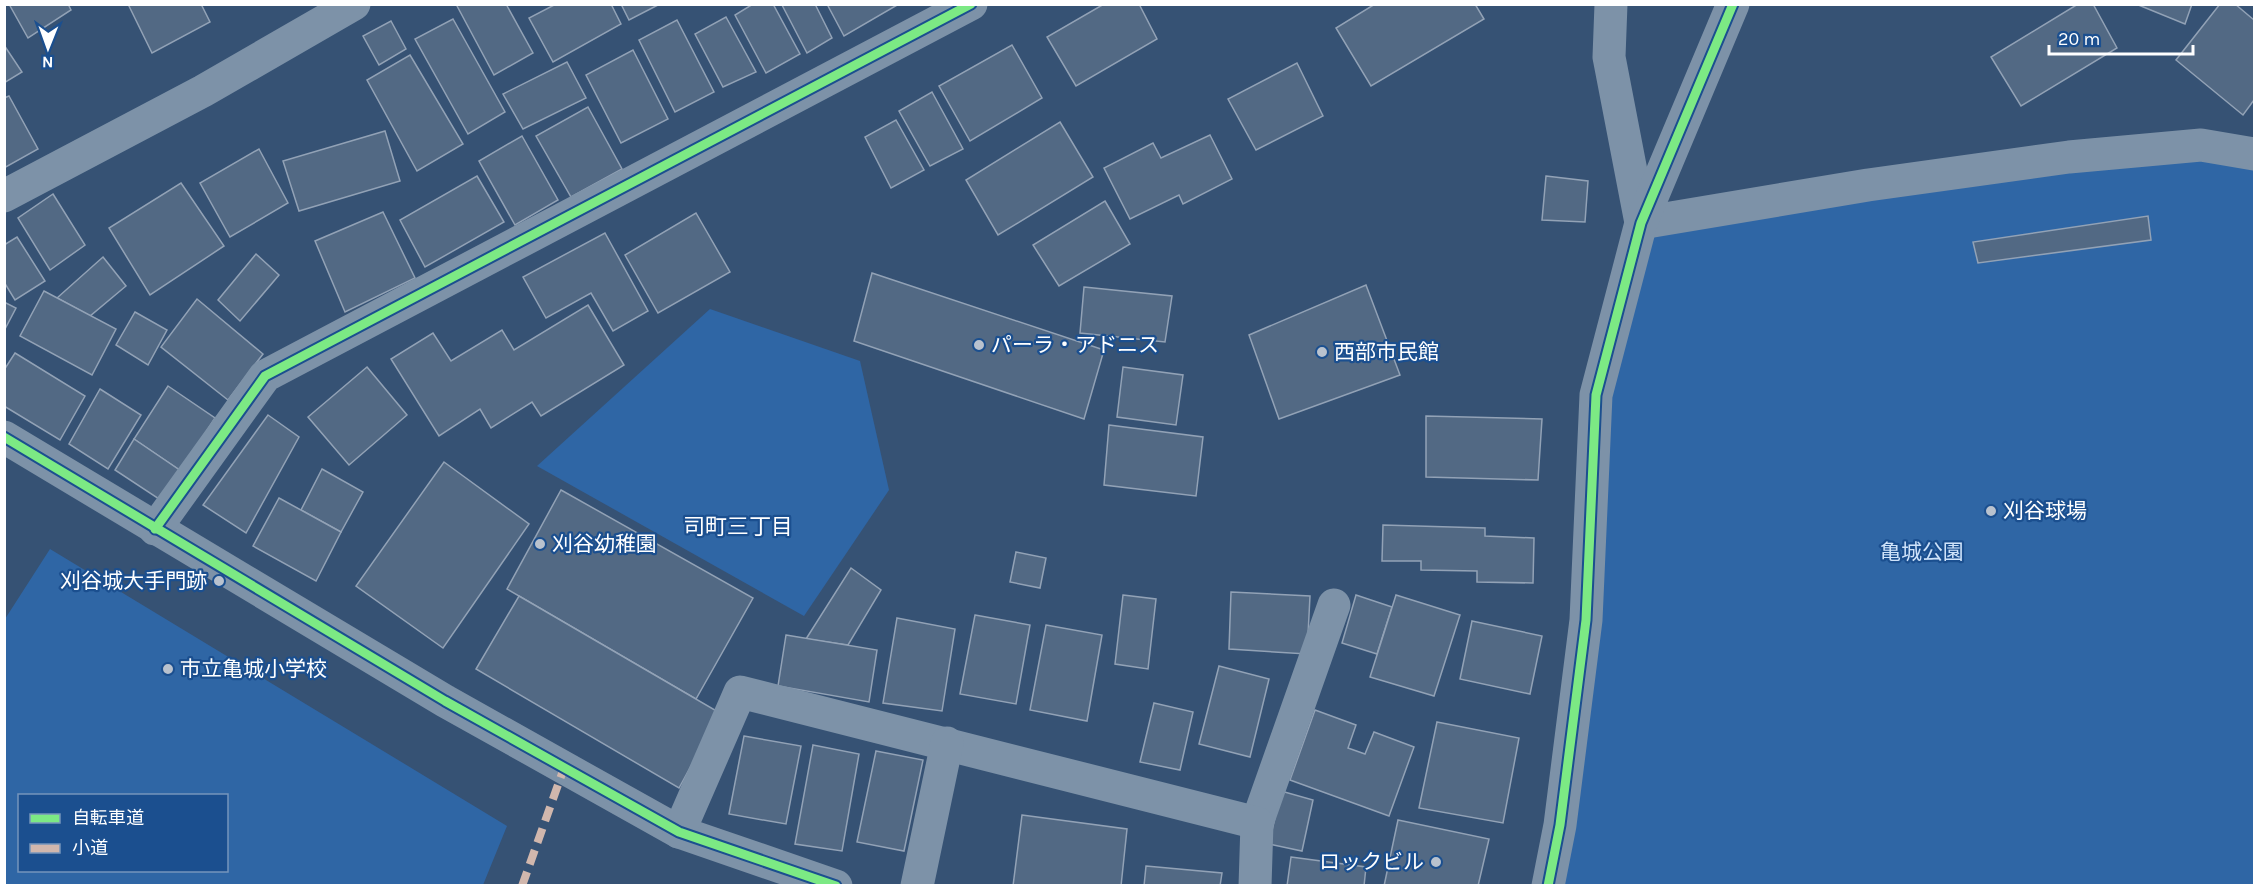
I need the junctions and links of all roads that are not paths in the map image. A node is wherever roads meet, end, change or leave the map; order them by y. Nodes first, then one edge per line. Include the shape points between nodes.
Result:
1 (354, 4) edge
2 (971, 4) edge
3 (1611, 4) edge
4 (1733, 4) edge
5 (2254, 154) edge
6 (4, 196) edge
7 (1641, 223) junction
8 (4, 437) edge
9 (155, 529) junction
10 (1334, 605) dead end
11 (947, 743) junction
12 (1257, 823) junction
13 (679, 832) junction
14 (836, 885) edge
15 (917, 885) edge
16 (1255, 885) edge
17 (1548, 885) edge

1 - 6 street via 203,91
2 - 9 street via 265,376
3 - 7 street via 1609,57
4 - 7 street
5 - 7 street via 2201,145 2069,157
7 - 17 street via 1596,395 1586,620 1560,825
8 - 9 street
9 - 13 street via 445,701
10 - 12 street
11 - 12 street
11 - 13 street via 740,692
11 - 15 street
12 - 16 street
13 - 14 street

